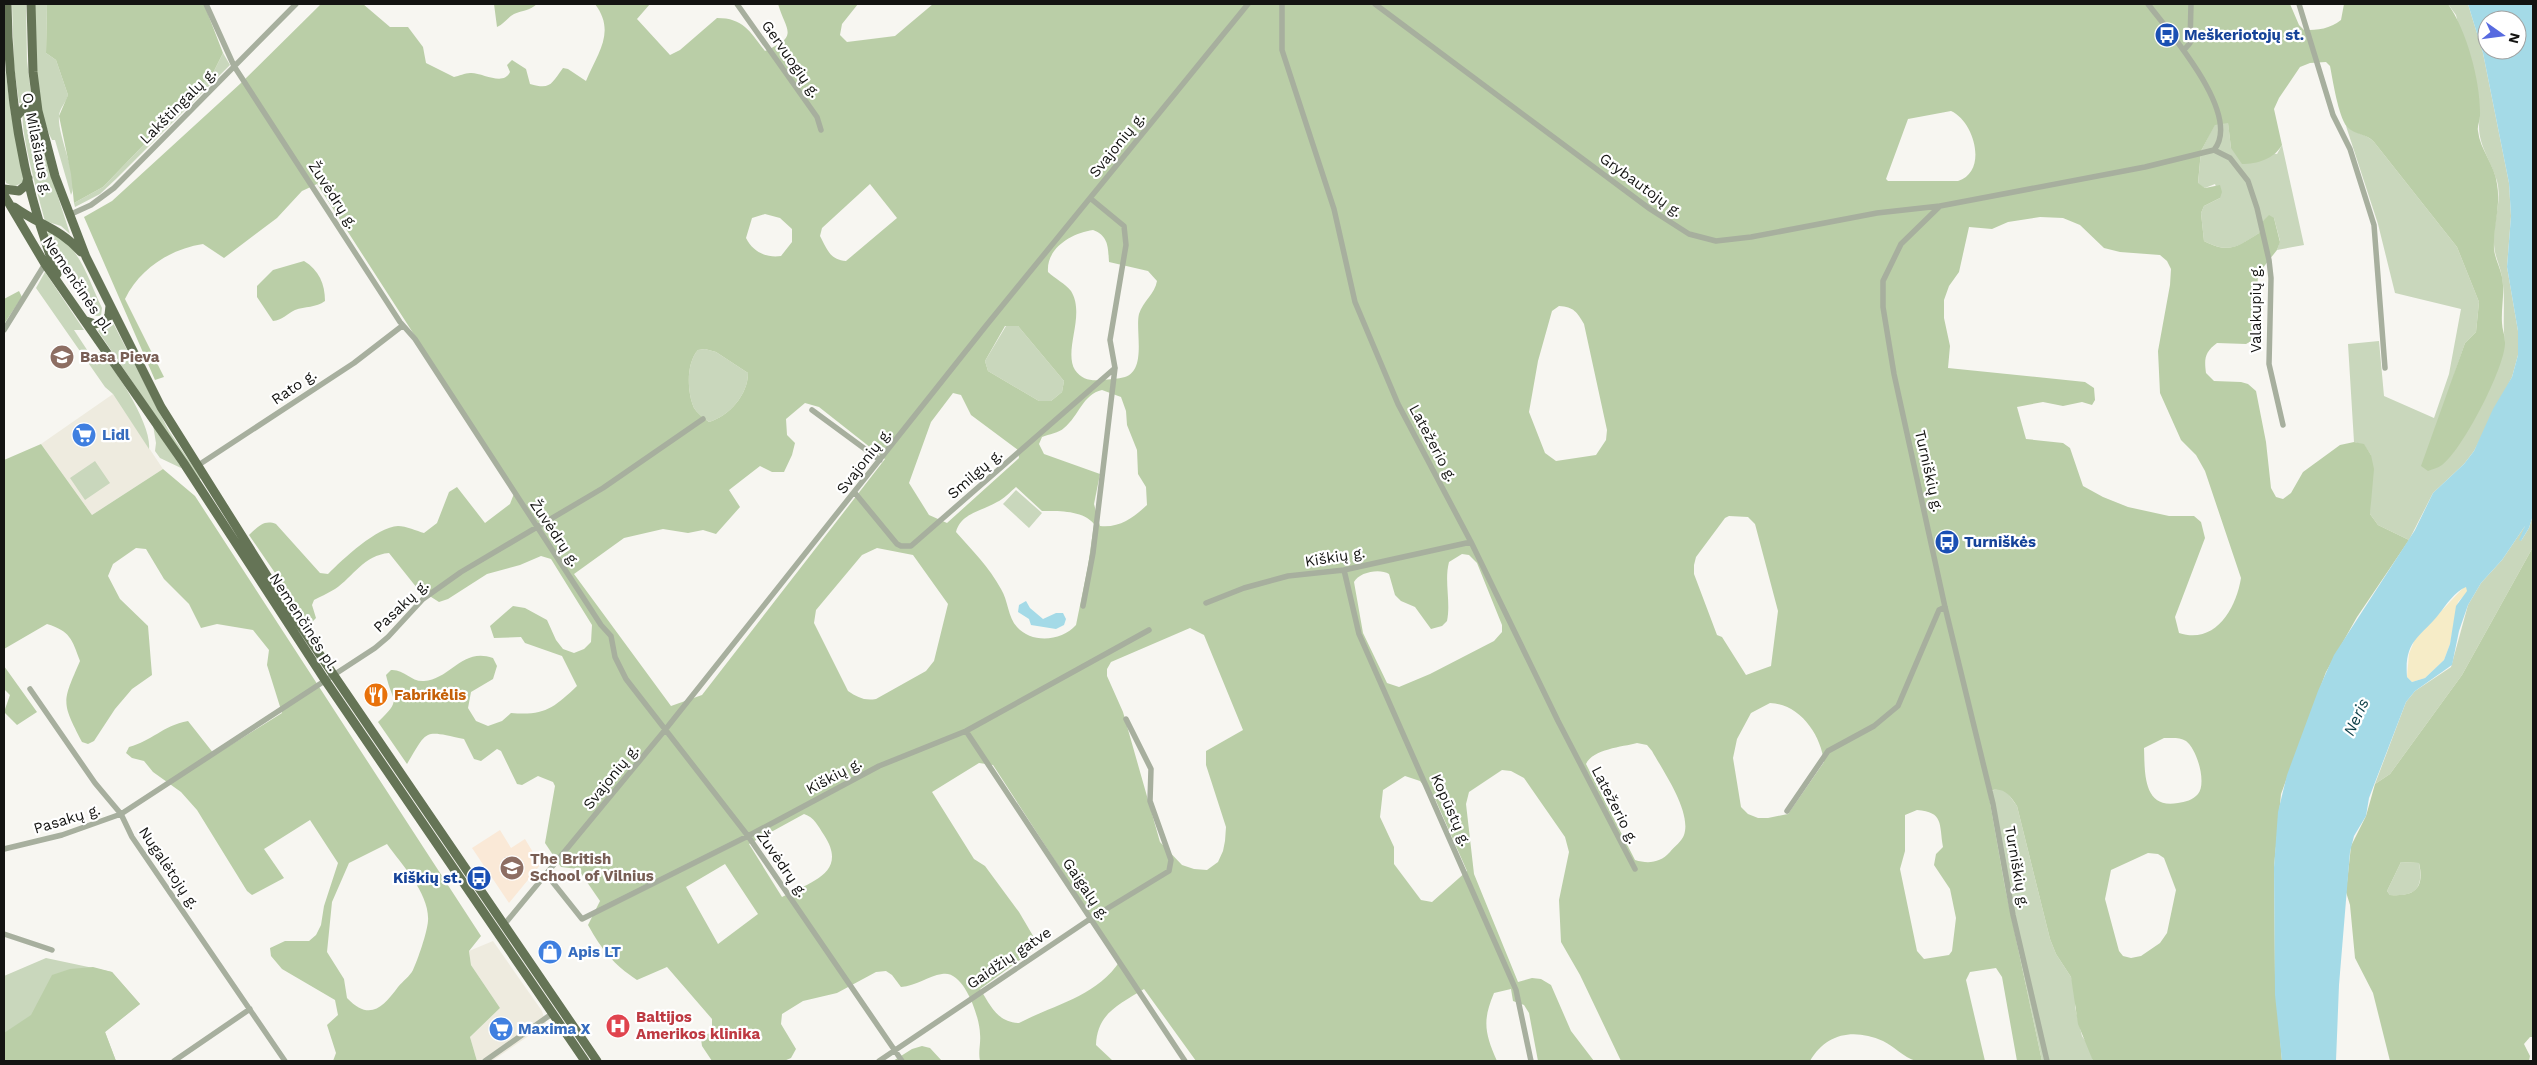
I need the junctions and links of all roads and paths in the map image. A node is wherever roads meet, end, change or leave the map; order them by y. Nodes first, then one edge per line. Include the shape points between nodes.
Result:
1 (7, 4) edge
2 (31, 4) edge
3 (206, 4) edge
4 (296, 4) edge
5 (736, 4) edge
6 (1248, 4) edge
7 (1282, 4) edge
8 (1375, 4) edge
9 (2148, 4) edge
10 (2191, 4) edge
11 (2299, 4) edge
12 (2184, 50) junction
13 (234, 66) junction
14 (38, 111) junction
15 (16, 117) junction
16 (822, 130) dead end
17 (2214, 150) junction
18 (28, 177) junction
19 (4, 189) edge
20 (4, 195) edge
21 (1090, 198) junction
22 (10, 204) junction
23 (1940, 206) junction
24 (69, 215) junction
25 (40, 224) junction
26 (86, 257) junction
27 (45, 264) junction
28 (61, 286) junction
29 (109, 303) junction
30 (86, 321) junction
31 (402, 326) junction
32 (4, 330) edge
33 (1115, 368) junction
34 (2385, 368) dead end
35 (812, 410) dead end
36 (703, 419) dead end
37 (2283, 425) dead end
38 (880, 460) junction
39 (197, 466) junction
40 (855, 493) junction
41 (535, 526) junction
42 (1471, 542) junction
43 (1344, 570) junction
44 (1206, 603) dead end
45 (1083, 606) dead end
46 (1944, 606) junction
47 (1149, 630) dead end
48 (333, 674) junction
49 (325, 680) junction
50 (30, 689) dead end
51 (1126, 719) dead end
52 (665, 730) junction
53 (966, 731) junction
54 (1787, 812) dead end
55 (121, 814) junction
56 (748, 836) junction
57 (4, 848) edge
58 (1634, 869) dead end
59 (547, 875) junction
60 (1090, 919) junction
61 (500, 928) junction
62 (4, 934) edge
63 (52, 950) dead end
64 (250, 1009) junction
65 (553, 1013) junction
66 (895, 1050) junction
67 (174, 1061) edge
68 (285, 1061) edge
69 (485, 1061) edge
70 (585, 1061) edge
71 (597, 1061) edge
72 (879, 1061) edge
73 (902, 1061) edge
74 (1185, 1061) edge
75 (1531, 1061) edge
76 (2046, 1061) edge

1 - 15 main road, O. Milašiaus g.
2 - 14 main road, O. Milašiaus g.
3 - 13 street, Žuvėdrų g.
4 - 13 street, Lakštingalų g.
5 - 16 street, Gervuogių g. via 806,101
6 - 21 street, Svajonių g.
7 - 42 street, Latežerio g. via 1282,50 1334,209 1355,302 1398,404
8 - 23 street, Grybautojų g. via 1650,209 1671,224 1701,238 1729,241 1877,213
9 - 12 street
10 - 12 street via 2190,43
11 - 34 street via 2333,115 2350,149 2374,225
12 - 17 street via 2209,92 2221,124 2220,143
13 - 24 street, Lakštingalų g. via 114,188 91,205
13 - 31 street, Žuvėdrų g.
14 - 15 main road via 25,107
14 - 24 main road, O. Milašiaus g. via 54,176
15 - 18 main road, O. Milašiaus g.
17 - 23 street via 2145,168
17 - 37 street, Valakupių g. via 2230,158 2248,181 2259,217 2271,278 2268,364
18 - 19 main road via 18,191
18 - 25 main road, O. Milašiaus g.
20 - 22 main road, Nemenčinės pl.
21 - 33 street via 1124,226 1126,233 1110,340
21 - 38 street, Svajonių g.
22 - 25 main road
22 - 27 main road, Nemenčinės pl.
23 - 46 street, Turniškių g. via 1901,244 1883,281 1883,299 1894,374
24 - 26 main road, O. Milašiaus g.
25 - 26 main road via 60,232
25 - 28 main road, O. Milašiaus g.
26 - 29 main road, Nemenčinės pl.
27 - 28 main road, Nemenčinės pl.
27 - 32 street
28 - 30 main road, Nemenčinės pl.
29 - 30 main road via 106,321 95,324
29 - 39 main road, Nemenčinės pl. via 161,406
30 - 49 main road, Nemenčinės pl.
31 - 39 street, Rato g. via 354,363
31 - 41 street, Žuvėdrų g. via 416,339
33 - 40 street, Smilgų g. via 911,546 897,544
33 - 45 street via 1093,553
35 - 38 street
36 - 41 street, Pasakų g. via 603,488
38 - 40 street, Svajonių g.
39 - 48 main road, Nemenčinės pl.
40 - 52 street, Svajonių g.
41 - 48 street, Pasakų g. via 423,599 388,637
41 - 52 street, Žuvėdrų g. via 611,636 615,657 626,679
42 - 43 street, Kiškių g.
42 - 58 street, Latežerio g.
43 - 44 street, Kiškių g. via 1288,576
43 - 75 street, Kopūstų g. via 1359,634 1516,990
46 - 54 street via 1939,610 1898,706 1874,726 1828,751
46 - 76 street, Turniškių g. via 1993,804 2013,915
47 - 53 street, Kiškių g.
48 - 49 street, Pasakų g.
48 - 61 main road, Nemenčinės pl.
49 - 55 street, Pasakų g.
49 - 61 main road, Nemenčinės pl.
50 - 55 street, Nugalėtojų g. via 95,783
51 - 60 street, Gaidžių gatve via 1151,769 1150,801 1171,867
52 - 56 street, Žuvėdrų g.
52 - 59 street, Svajonių g.
53 - 56 street, Kiškių g. via 879,766
53 - 60 street, Gaigalų g.
55 - 57 street, Pasakų g. via 62,835
55 - 64 street, Nugalėtojų g. via 132,837
56 - 59 street, Kiškių g. via 582,920
56 - 66 street, Žuvėdrų g.
59 - 61 street, Svajonių g.
60 - 66 street, Gaidžių gatve
60 - 74 street, Gaigalų g.
61 - 65 main road, Nemenčinės pl.
61 - 71 main road, Nemenčinės pl.
62 - 63 street
64 - 67 street
64 - 68 street, Nugalėtojų g.
65 - 69 street
65 - 70 main road, Nemenčinės pl.
66 - 72 street, Gaidžių gatve
66 - 73 street, Žuvėdrų g.

